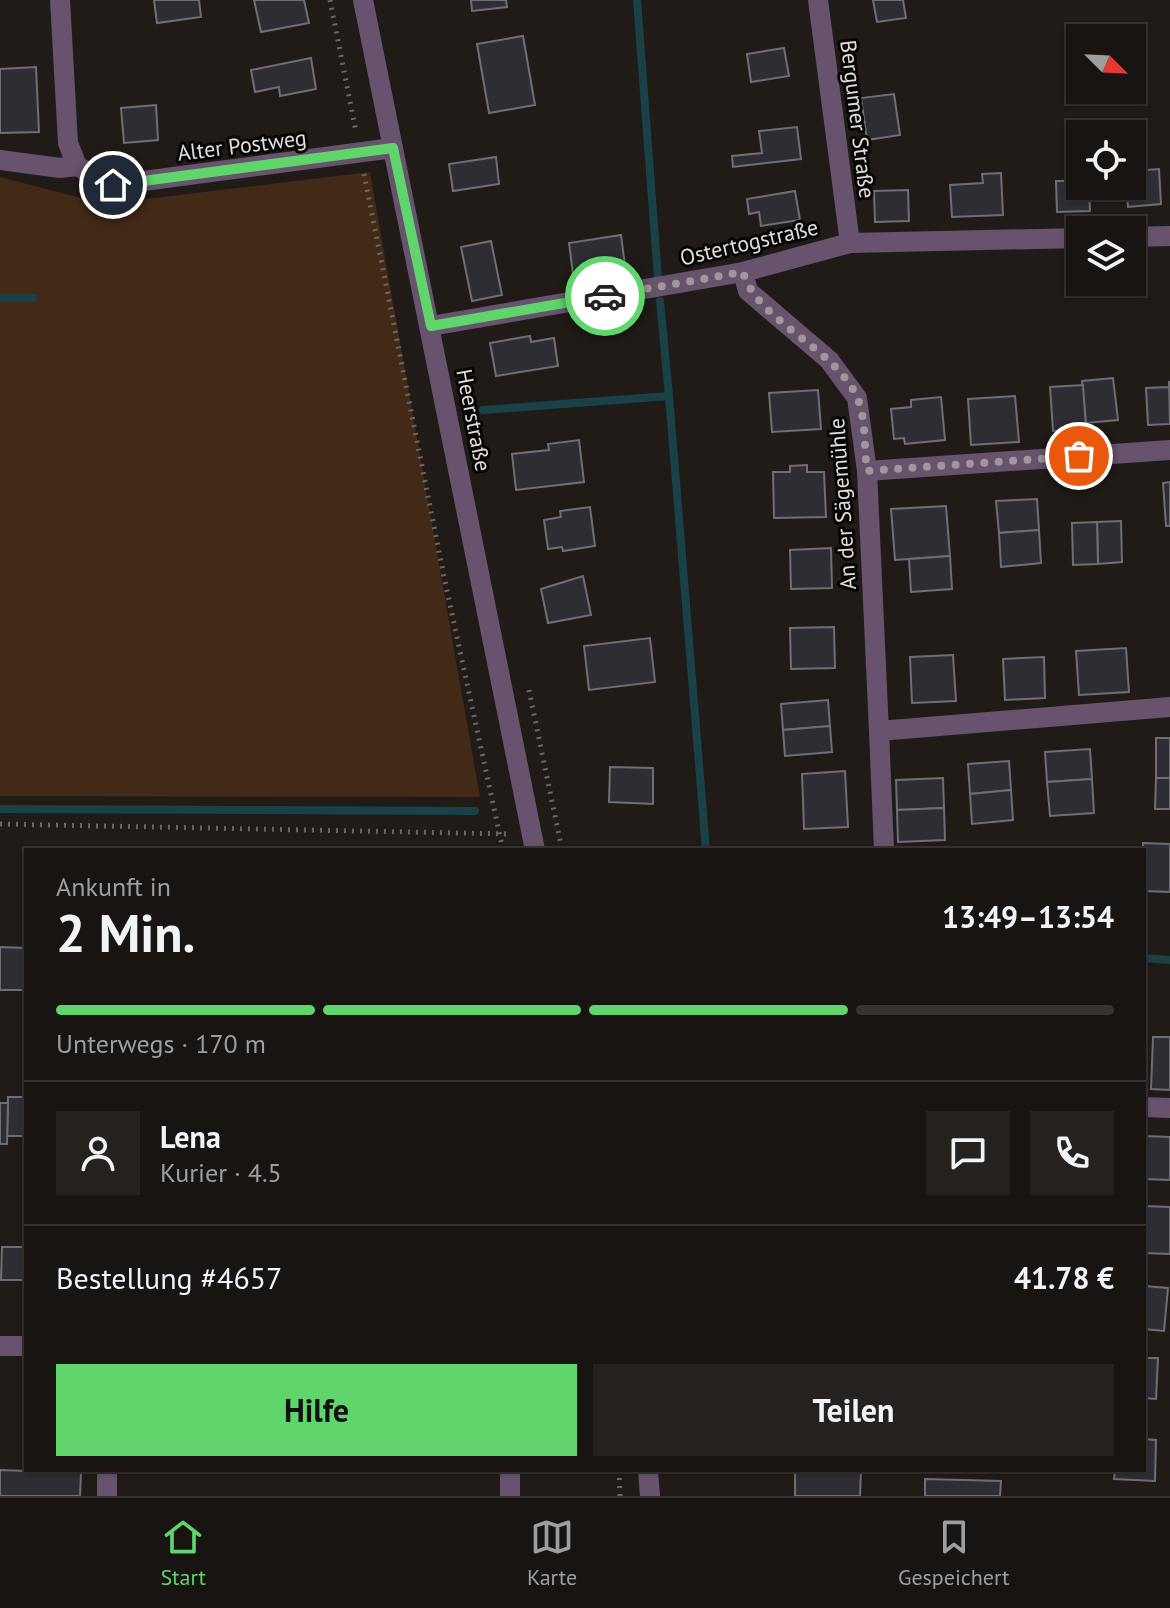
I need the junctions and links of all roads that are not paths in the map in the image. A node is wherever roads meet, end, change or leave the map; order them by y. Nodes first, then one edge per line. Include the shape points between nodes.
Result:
1 (60, 0) edge
2 (363, 0) edge
3 (818, 0) edge
4 (393, 148) junction
5 (0, 160) edge
6 (77, 166) junction
7 (1170, 236) edge
8 (1146, 237) edge
9 (1066, 238) edge
10 (850, 243) junction
11 (743, 272) junction
12 (431, 326) junction
13 (1170, 450) edge
14 (867, 471) junction
15 (1170, 707) edge
16 (879, 731) junction
17 (533, 842) edge
18 (884, 848) edge
19 (1146, 1107) edge
20 (1170, 1108) edge
21 (0, 1346) edge
22 (24, 1346) edge
23 (107, 1472) edge
24 (510, 1472) edge
25 (648, 1472) edge
26 (107, 1496) edge
27 (510, 1496) edge
28 (650, 1496) edge

1 - 6 street via 68,143
2 - 4 street, Heerstraße
3 - 10 street, Bergumer Straße
4 - 6 street, Alter Postweg via 113,185
4 - 12 street, Heerstraße
5 - 6 street
7 - 8 street
9 - 10 street, Ostertogstraße
10 - 11 street, Ostertogstraße
11 - 12 street, Ostertogstraße
11 - 14 street, An der Sägemühle via 748,291 829,360 857,398
12 - 17 street, Heerstraße
13 - 14 street
14 - 16 street, An der Sägemühle
15 - 16 street
16 - 18 street, An der Sägemühle
19 - 20 street
21 - 22 street
23 - 26 street
24 - 27 street
25 - 28 street

